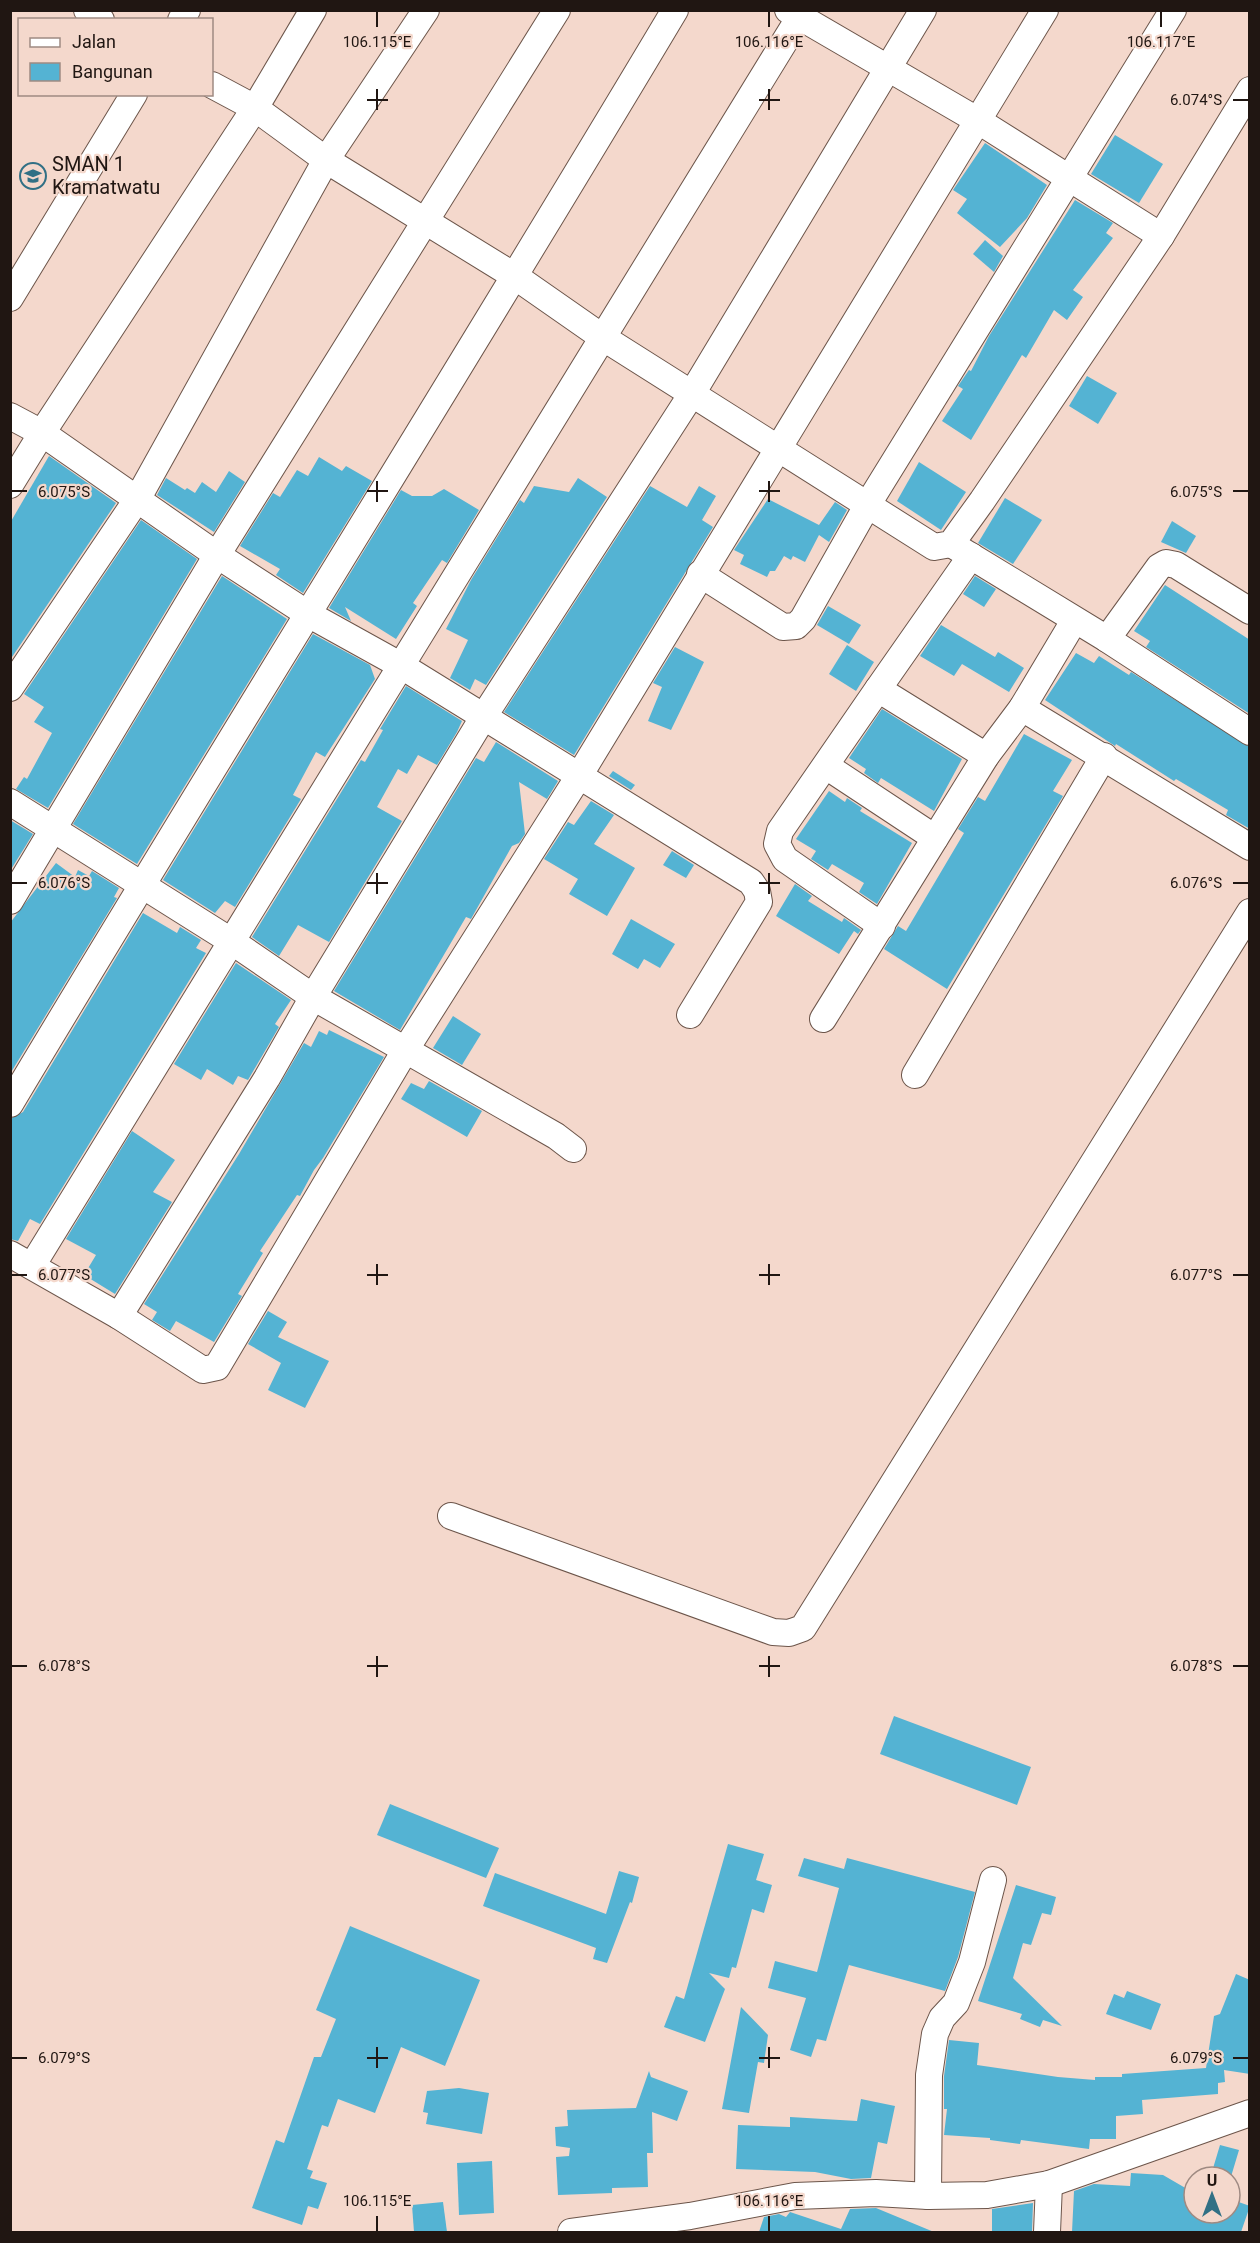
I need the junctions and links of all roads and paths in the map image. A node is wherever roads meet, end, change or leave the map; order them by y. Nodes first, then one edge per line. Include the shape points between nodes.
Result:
1 (313, 10) edge
2 (426, 10) edge
3 (557, 10) edge
4 (675, 10) edge
5 (923, 10) edge
6 (1045, 10) edge
7 (1173, 10) edge
8 (797, 13) edge
9 (887, 68) junction
10 (213, 86) edge
11 (1250, 90) edge
12 (133, 96) edge
13 (255, 108) junction
14 (977, 120) junction
15 (326, 160) junction
16 (1068, 178) junction
17 (427, 221) junction
18 (1161, 236) junction
19 (516, 277) junction
20 (10, 298) edge
21 (603, 337) junction
22 (693, 392) junction
23 (10, 416) edge
24 (42, 433) junction
25 (778, 447) junction
26 (10, 485) edge
27 (138, 498) junction
28 (868, 504) junction
29 (961, 550) junction
30 (217, 555) junction
31 (700, 574) junction
32 (1250, 611) edge
33 (309, 614) junction
34 (1074, 621) junction
35 (1107, 639) junction
36 (400, 664) junction
37 (10, 688) edge
38 (878, 689) junction
39 (1022, 708) junction
40 (484, 716) junction
41 (1250, 732) edge
42 (986, 756) junction
43 (1104, 756) junction
44 (826, 766) junction
45 (579, 776) junction
46 (10, 802) edge
47 (54, 829) junction
48 (935, 838) junction
49 (1250, 847) edge
50 (142, 884) junction
51 (10, 901) edge
52 (1250, 912) edge
53 (882, 926) junction
54 (231, 941) junction
55 (313, 997) junction
56 (690, 1015) dead end
57 (823, 1019) dead end
58 (406, 1049) junction
59 (915, 1075) dead end
60 (10, 1104) edge
61 (573, 1149) dead end
62 (21, 1260) edge
63 (119, 1316) junction
64 (451, 1516) dead end
65 (993, 1880) dead end
66 (1250, 2113) edge
67 (1049, 2184) junction
68 (928, 2196) junction
69 (688, 2224) edge
70 (571, 2232) edge
71 (1047, 2232) edge

1 - 13 street
2 - 15 street
3 - 17 street
4 - 19 street
5 - 9 street
6 - 14 street
7 - 16 street
8 - 9 street
8 - 21 street
9 - 14 street
9 - 22 street
10 - 13 street
11 - 18 street
12 - 20 street
13 - 15 street
13 - 24 street
14 - 16 street
14 - 25 street
15 - 17 street
15 - 27 street
16 - 18 street
16 - 28 street
17 - 19 street
17 - 30 street
18 - 29 street
19 - 21 street
19 - 33 street
21 - 22 street
21 - 36 street
22 - 25 street
22 - 40 street
23 - 24 street
24 - 26 street
24 - 27 street
25 - 28 street
25 - 31 street
27 - 30 street
27 - 37 street
28 - 29 street via 929,546
28 - 31 street via 796,626 783,627
29 - 34 street
29 - 38 street
30 - 33 street
30 - 47 street
31 - 45 street
32 - 35 street via 1176,565 1166,563 1159,567
33 - 36 street
33 - 50 street
34 - 35 street
34 - 39 street
35 - 41 street
36 - 40 street
36 - 54 street
38 - 42 street
38 - 44 street
39 - 42 street
39 - 43 street
40 - 45 street
40 - 55 street
42 - 48 street
43 - 49 street
43 - 59 street
44 - 48 street
44 - 53 street via 780,831 779,850 785,859
45 - 56 street via 751,882 757,891 759,902
45 - 58 street
46 - 47 street
47 - 50 street
47 - 51 street
48 - 53 street
50 - 54 street
50 - 60 street
52 - 64 street via 803,1628 789,1633 773,1632
53 - 57 street
54 - 55 street
54 - 62 street
55 - 58 street
55 - 63 street
58 - 61 street
58 - 63 street via 217,1367 203,1370
62 - 63 street
65 - 68 street via 972,1962 956,2003 942,2018 935,2034 929,2075
66 - 67 street
67 - 68 street via 987,2195
67 - 71 street
68 - 69 street via 795,2196
69 - 70 street

